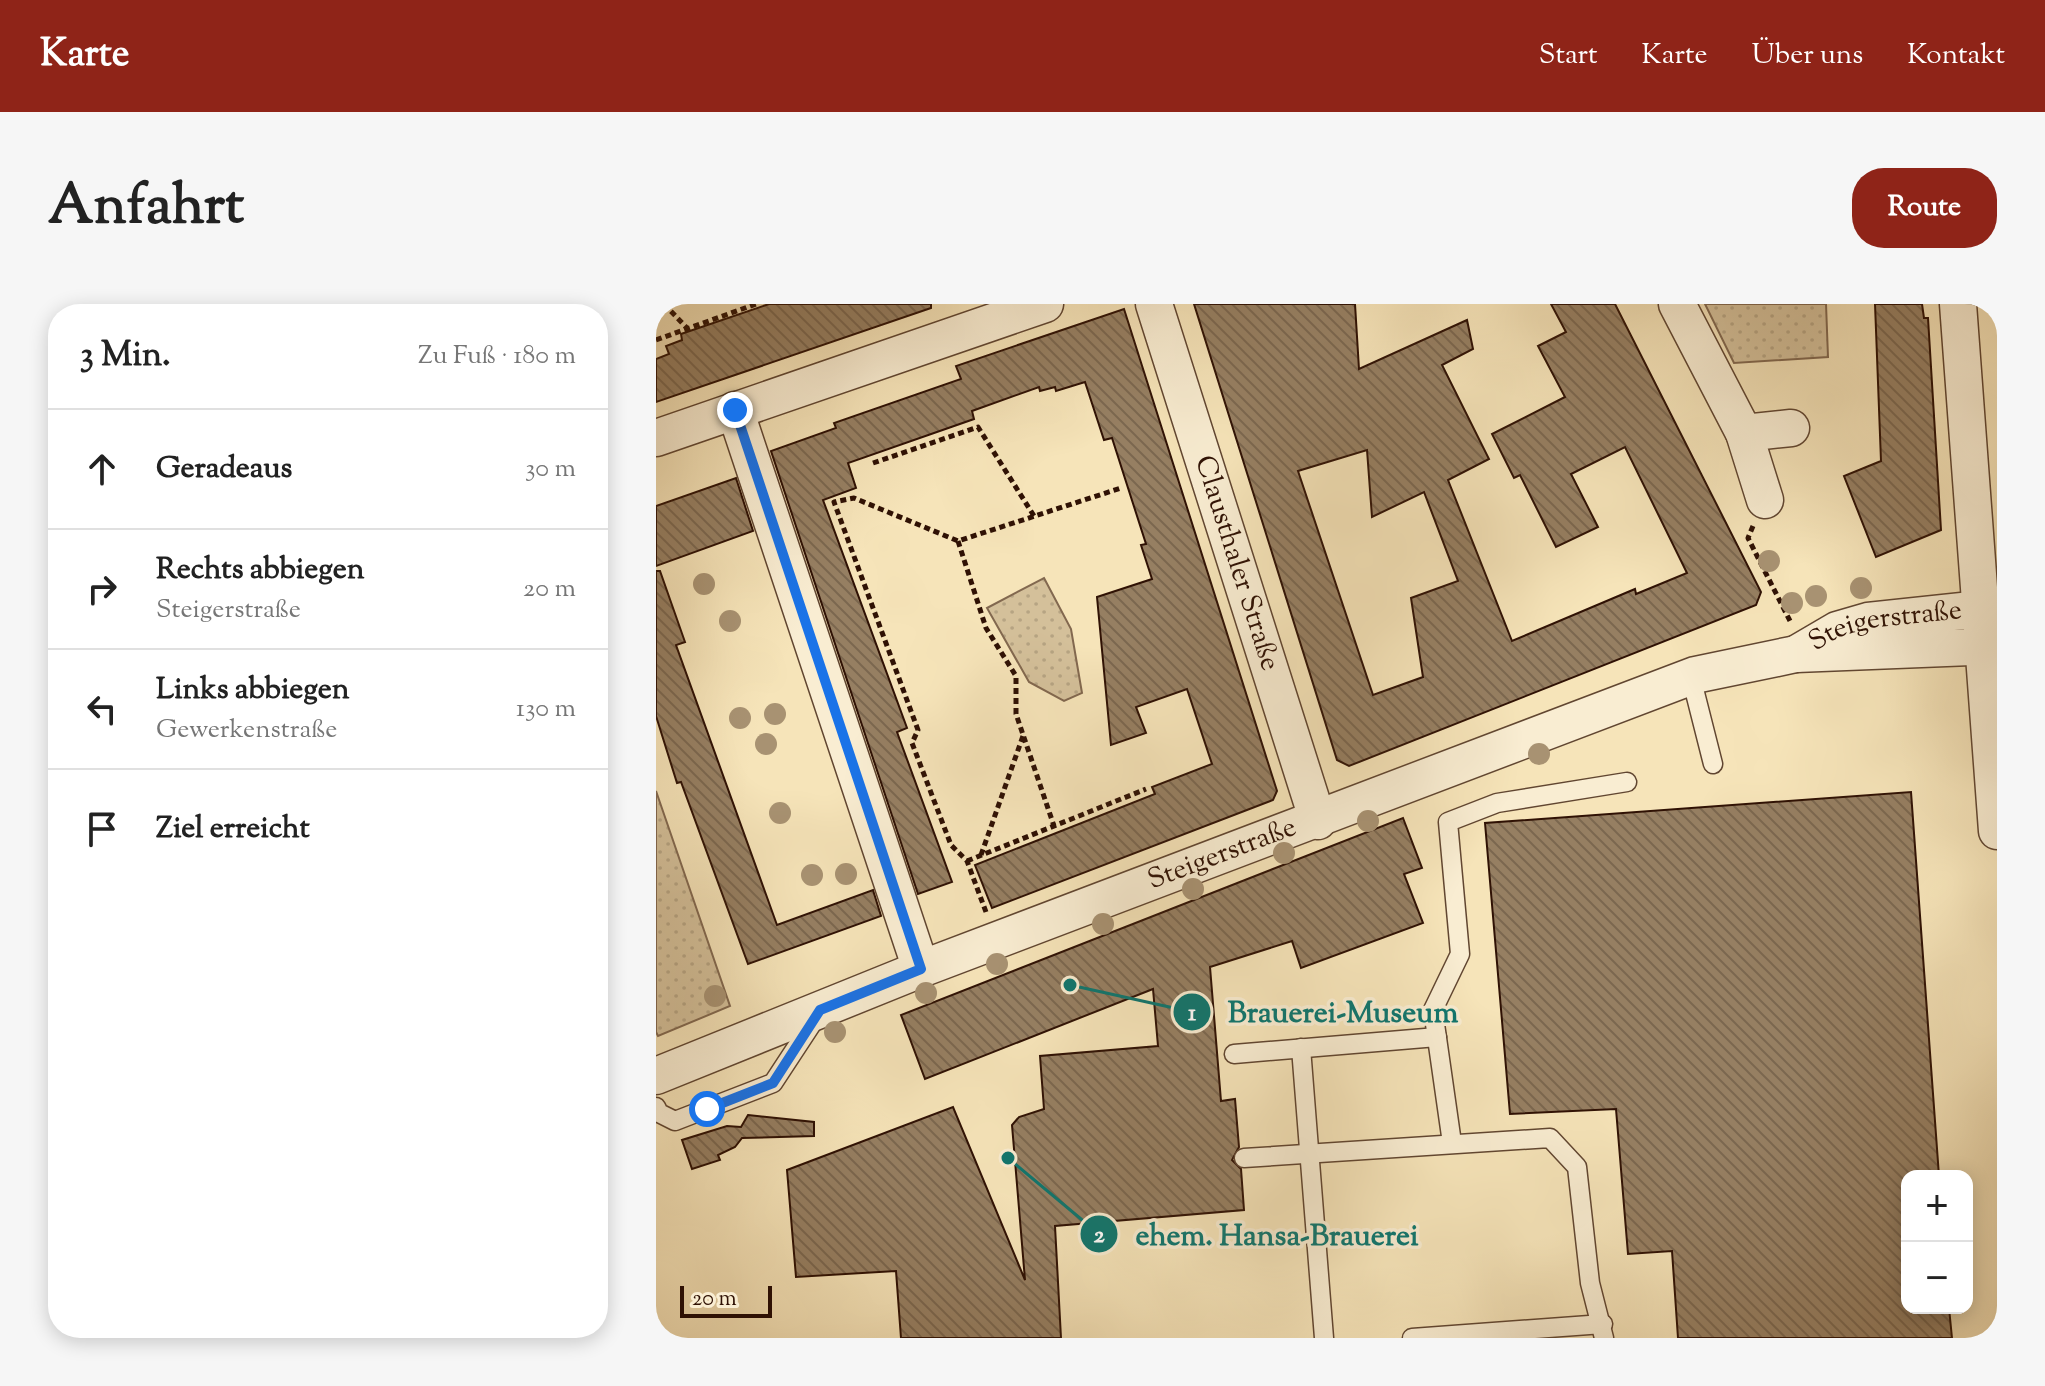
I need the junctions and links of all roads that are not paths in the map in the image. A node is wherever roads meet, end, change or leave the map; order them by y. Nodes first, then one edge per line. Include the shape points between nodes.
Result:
1 (1045, 304) edge
2 (1154, 304) edge
3 (1677, 304) edge
4 (1958, 304) edge
5 (735, 410) junction
6 (1791, 428) dead end
7 (1744, 433) junction
8 (656, 438) edge
9 (1765, 500) road end
10 (1981, 609) junction
11 (1990, 647) edge
12 (1796, 654) junction
13 (1691, 677) junction
14 (1713, 764) dead end
15 (1627, 782) dead end
16 (1318, 821) junction
17 (1997, 831) edge
18 (921, 969) junction
19 (820, 1010) junction
20 (1437, 1037) junction
21 (1301, 1048) junction
22 (1234, 1054) dead end
23 (656, 1076) edge
24 (656, 1107) edge
25 (1452, 1143) junction
26 (1309, 1151) junction
27 (1244, 1158) dead end
28 (1603, 1331) edge
29 (1324, 1338) edge
30 (1412, 1338) edge

1 - 5 street
2 - 16 street, Clausthaler Straße
3 - 7 street
4 - 10 street
5 - 8 street
5 - 18 street
6 - 7 street
7 - 9 street
10 - 11 street
10 - 12 street, Steigerstraße via 1868,621 1837,630
11 - 12 street, Steigerstraße
11 - 17 street
12 - 13 street, Steigerstraße
13 - 14 lane
13 - 16 street, Steigerstraße
15 - 20 lane via 1497,803 1448,822 1460,954 1433,1010
16 - 18 street, Steigerstraße
18 - 19 street, Steigerstraße
19 - 23 street, Steigerstraße
19 - 24 lane via 773,1083 675,1121
20 - 21 lane
20 - 25 lane
21 - 22 lane
21 - 26 lane
25 - 26 lane
25 - 28 lane via 1550,1138 1577,1167 1590,1283
26 - 27 lane
26 - 29 lane
28 - 30 lane

